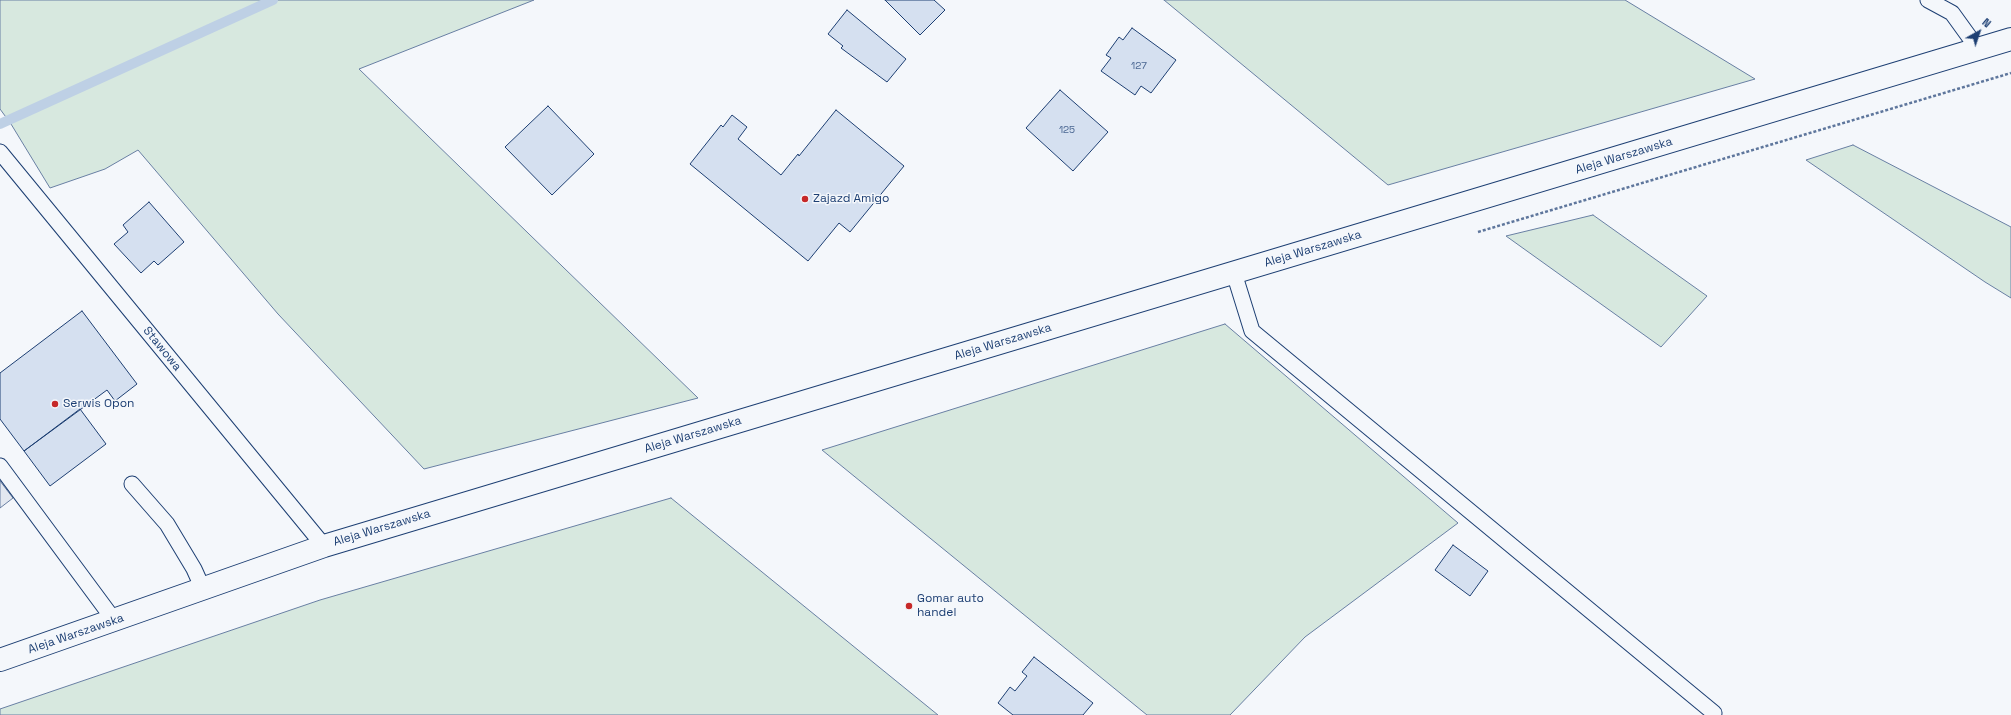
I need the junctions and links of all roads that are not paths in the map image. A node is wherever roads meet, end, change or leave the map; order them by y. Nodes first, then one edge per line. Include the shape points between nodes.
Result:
1 (1928, 0) edge
2 (2011, 39) edge
3 (1978, 49) junction
4 (0, 152) edge
5 (1234, 273) junction
6 (0, 466) edge
7 (132, 484) dead end
8 (324, 546) junction
9 (203, 589) junction
10 (114, 620) junction
11 (0, 660) edge
12 (1714, 713) dead end

1 - 3 lane via 1952,13
2 - 3 street, Aleja Warszawska
3 - 5 street, Aleja Warszawska
4 - 8 lane, Stawowa
5 - 8 street, Aleja Warszawska
5 - 12 lane via 1252,331
6 - 10 lane
7 - 9 lane via 167,524
8 - 9 street, Aleja Warszawska
9 - 10 street, Aleja Warszawska
10 - 11 street, Aleja Warszawska

